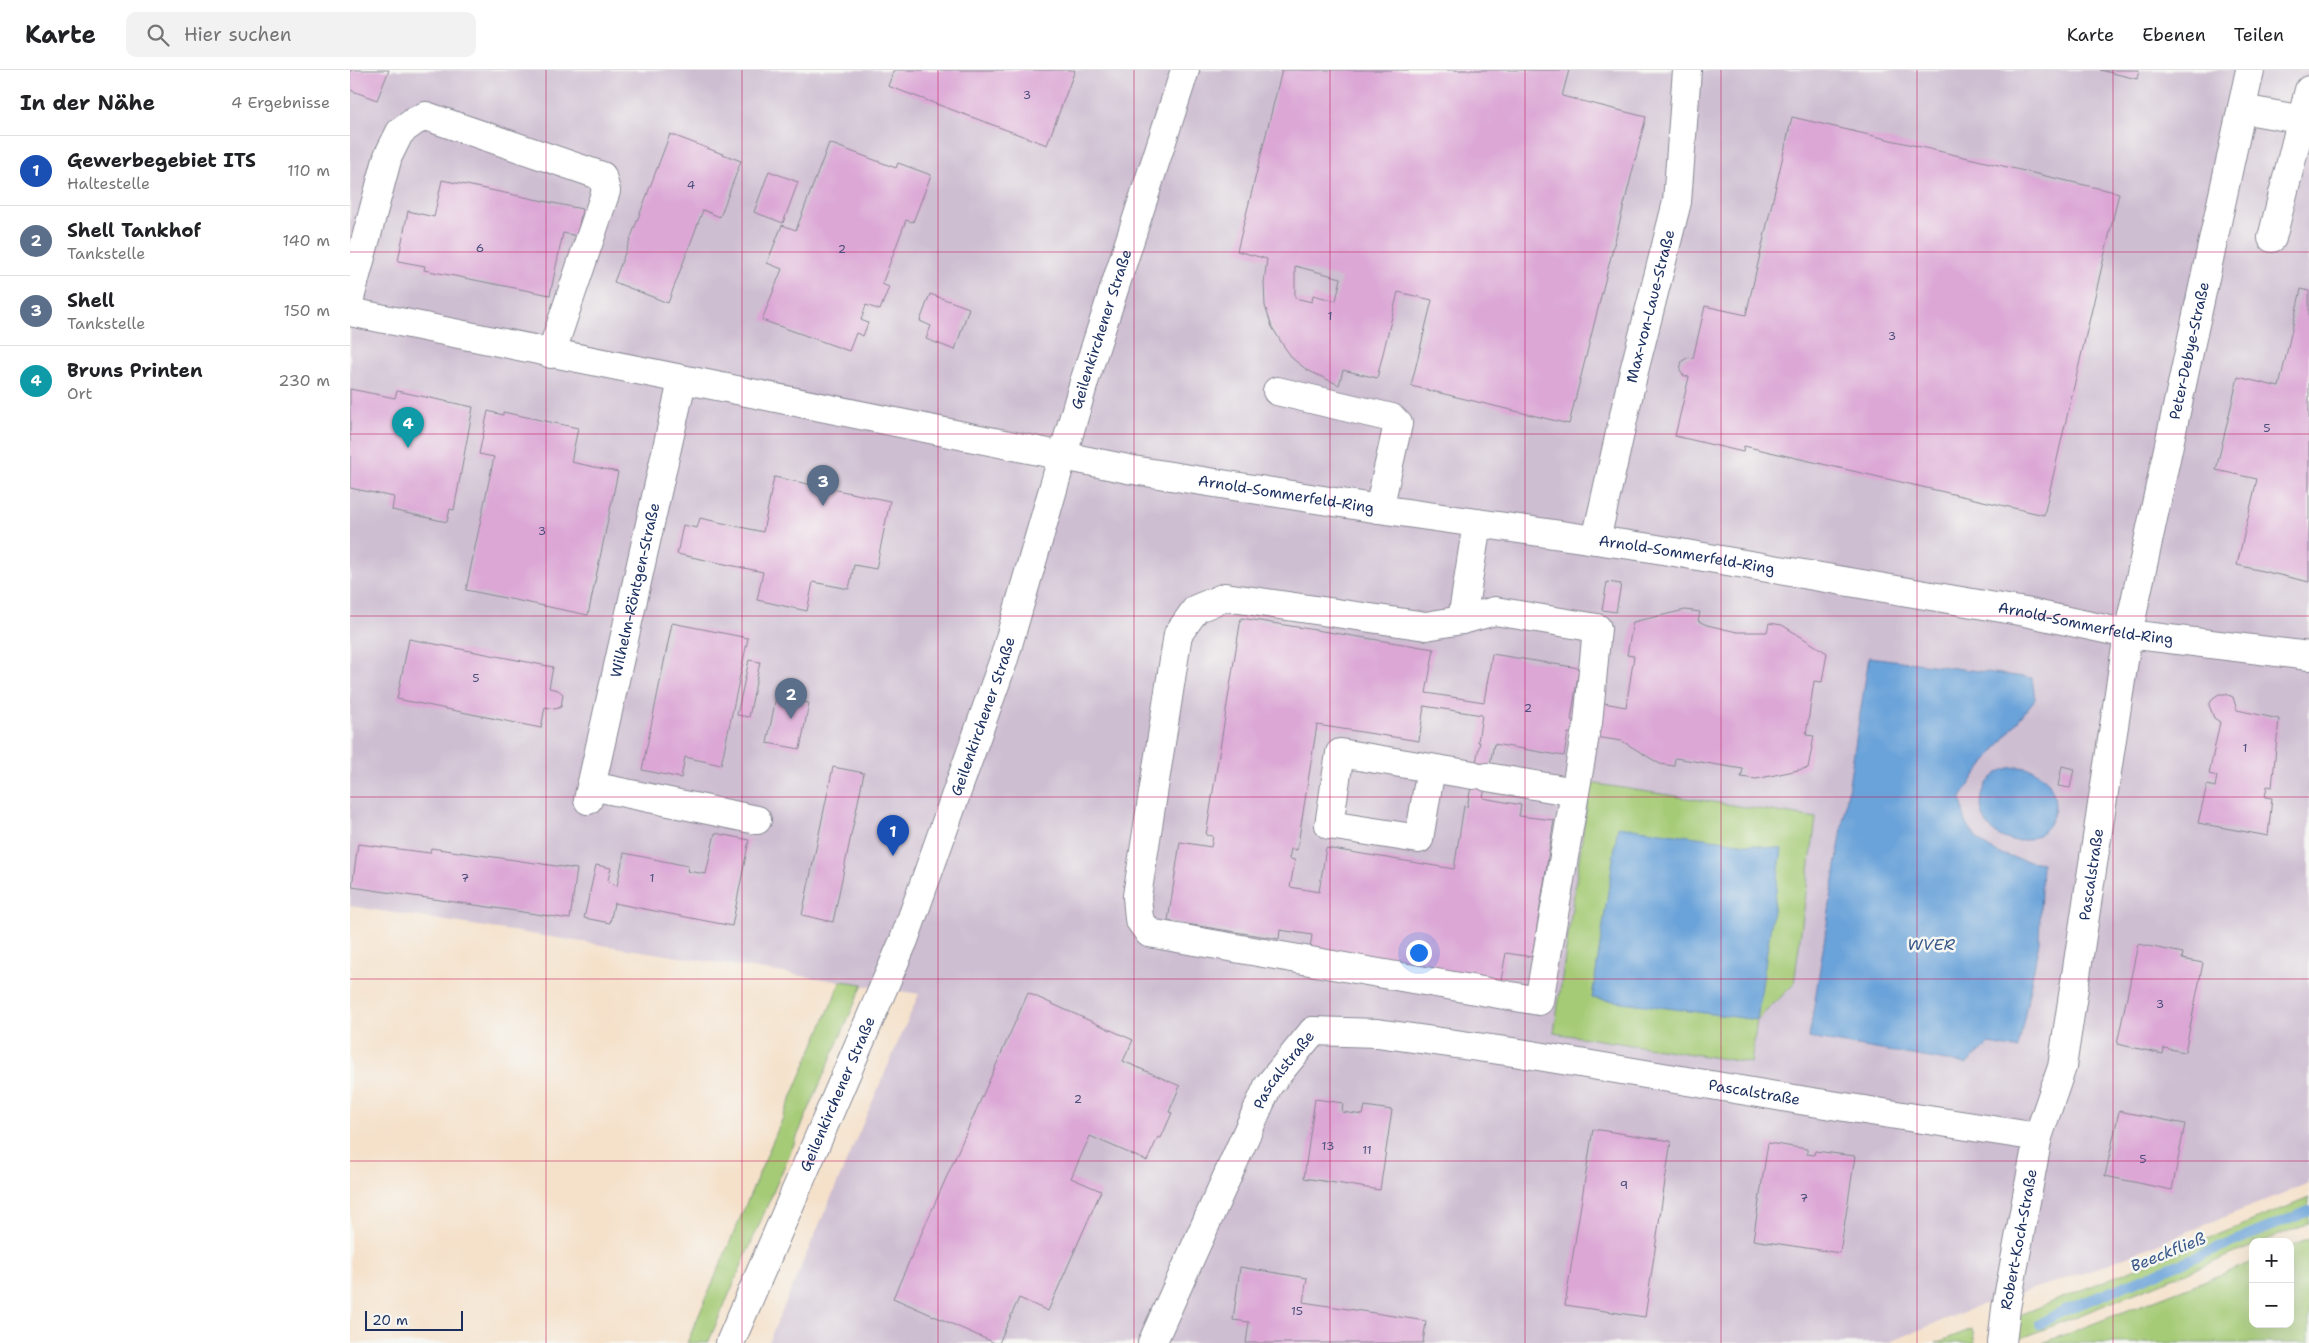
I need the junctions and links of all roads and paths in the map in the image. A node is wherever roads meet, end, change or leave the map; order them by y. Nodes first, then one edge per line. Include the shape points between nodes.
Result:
1 (1185, 70) edge
2 (1687, 70) edge
3 (2250, 70) edge
4 (2309, 90) edge
5 (2242, 109) junction
6 (2306, 121) edge
7 (2272, 238) dead end
8 (350, 298) edge
9 (350, 312) edge
10 (551, 354) junction
11 (682, 380) junction
12 (1277, 391) dead end
13 (1063, 455) junction
14 (1379, 509) junction
15 (1477, 523) junction
16 (1596, 540) junction
17 (1462, 620) junction
18 (2128, 634) junction
19 (2309, 656) edge
20 (1431, 768) dead end
21 (1576, 792) junction
22 (757, 820) dead end
23 (2038, 1137) junction
24 (730, 1343) edge
25 (1152, 1343) edge
26 (2002, 1343) edge

1 - 13 street, Geilenkirchener Straße
2 - 16 street, Max-von-Laue-Straße via 1677,202
3 - 5 street, Peter-Debye-Straße
4 - 6 street
5 - 6 street
5 - 18 street, Peter-Debye-Straße
6 - 7 street
8 - 10 street via 388,156 400,132 426,116 602,176 606,191
9 - 10 street
10 - 11 street
11 - 13 street
11 - 22 street, Wilhelm-Röntgen-Straße via 589,793
12 - 14 street via 1392,418 1398,424
13 - 14 street, Arnold-Sommerfeld-Ring via 1133,470
13 - 24 street, Geilenkirchener Straße via 1003,662 907,931
14 - 15 street, Arnold-Sommerfeld-Ring
15 - 16 street, Arnold-Sommerfeld-Ring
15 - 17 street
16 - 18 street, Arnold-Sommerfeld-Ring via 2026,612
17 - 21 street via 1495,611 1597,628
17 - 21 street via 1426,626 1225,597 1196,609 1178,634 1137,896 1139,919 1149,932 1539,1001
18 - 19 street, Arnold-Sommerfeld-Ring
18 - 23 street, Pascalstraße via 2062,1067
20 - 21 street
23 - 25 street, Pascalstraße via 1806,1102 1520,1053 1377,1033 1313,1030 1268,1086
23 - 26 street, Robert-Koch-Straße

